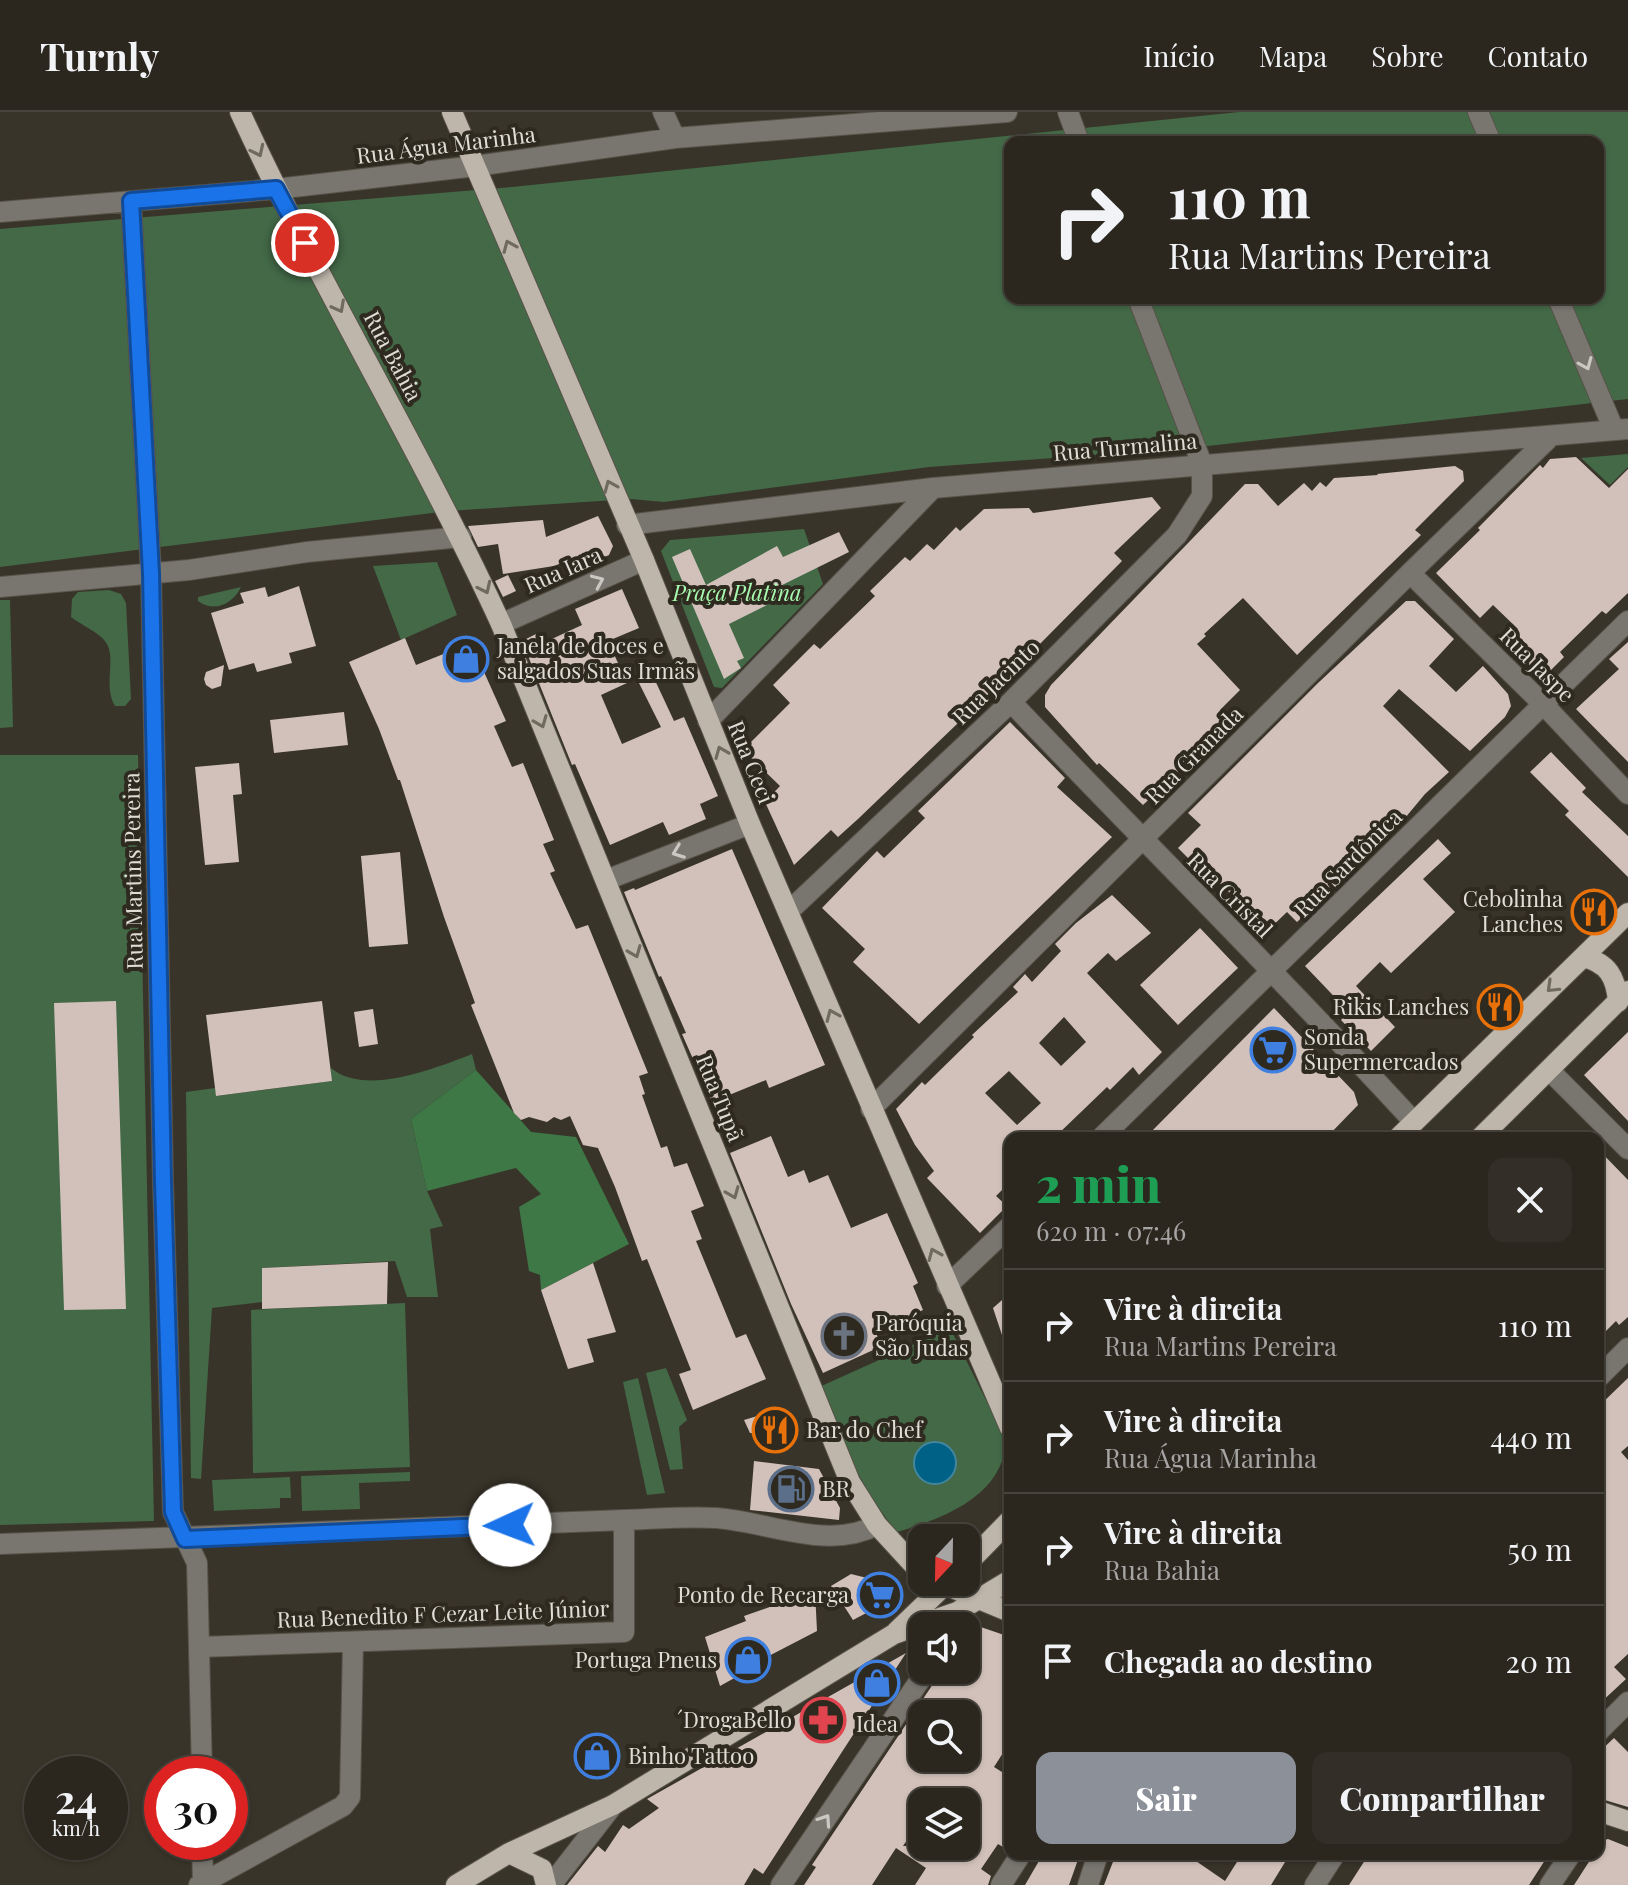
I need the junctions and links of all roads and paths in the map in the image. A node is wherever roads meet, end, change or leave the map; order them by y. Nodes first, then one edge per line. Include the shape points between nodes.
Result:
1 (240, 112) edge
2 (452, 112) edge
3 (663, 112) edge
4 (1007, 112) edge
5 (1068, 112) edge
6 (1478, 112) edge
7 (872, 117) edge
8 (1077, 136) edge
9 (1488, 136) edge
10 (675, 138) junction
11 (476, 166) junction
12 (276, 189) junction
13 (131, 201) junction
14 (0, 212) edge
15 (1140, 304) edge
16 (1561, 304) edge
17 (1621, 429) edge
18 (1551, 436) junction
19 (1202, 464) junction
20 (933, 488) junction
21 (627, 525) junction
22 (461, 537) junction
23 (644, 560) junction
24 (151, 573) junction
25 (1410, 573) junction
26 (0, 587) edge
27 (1628, 621) edge
28 (501, 624) junction
29 (1011, 702) junction
30 (1543, 704) junction
31 (708, 721) junction
32 (1628, 794) edge
33 (750, 824) junction
34 (1142, 840) junction
35 (606, 880) junction
36 (788, 912) junction
37 (1628, 913) edge
38 (1583, 957) junction
39 (1273, 972) junction
40 (1623, 996) edge
41 (1549, 1070) junction
42 (871, 1109) junction
43 (1414, 1122) junction
44 (1107, 1132) edge
45 (1404, 1132) edge
46 (1486, 1132) edge
47 (1628, 1149) edge
48 (1004, 1232) edge
49 (947, 1286) junction
50 (1628, 1348) edge
51 (1604, 1372) edge
52 (1004, 1414) edge
53 (624, 1520) junction
54 (877, 1525) junction
55 (1004, 1526) edge
56 (185, 1539) junction
57 (0, 1544) edge
58 (980, 1551) edge
59 (908, 1559) edge
60 (1004, 1584) edge
61 (931, 1596) edge
62 (970, 1596) edge
63 (978, 1600) junction
64 (1004, 1610) edge
65 (954, 1612) edge
66 (908, 1630) edge
67 (894, 1634) junction
68 (353, 1643) junction
69 (200, 1647) junction
70 (917, 1684) edge
71 (1628, 1702) edge
72 (1604, 1726) edge
73 (202, 1756) edge
74 (613, 1805) junction
75 (1604, 1814) edge
76 (1628, 1821) edge
77 (509, 1853) junction
78 (202, 1860) edge
79 (1017, 1860) edge
80 (1096, 1860) edge
81 (1331, 1860) edge
82 (1567, 1860) edge
83 (201, 1884) edge
84 (456, 1885) edge
85 (548, 1885) edge
86 (781, 1885) edge
87 (1001, 1885) edge
88 (1088, 1885) edge
89 (1315, 1885) edge
90 (1550, 1885) edge

1 -> 12 main road, Rua Bahia
2 - 11 main road, Rua Ceci
3 - 10 street
4 - 7 street, Rua Água Marinha
5 - 8 street
6 - 9 street
7 - 10 street, Rua Água Marinha
10 - 11 street, Rua Água Marinha
11 - 12 street, Rua Água Marinha
21 -> 11 main road, Rua Ceci
12 - 13 street, Rua Água Marinha
12 -> 22 main road, Rua Bahia
13 - 14 street, Rua Água Marinha
13 - 24 street, Rua Martins Pereira
15 - 19 street
16 -> 17 street
17 - 18 street, Rua Turmalina
18 - 19 street, Rua Turmalina
18 - 25 street, Rua Granada
19 - 20 street, Rua Turmalina
19 - 29 street, Rua Jacinto via 1202,496 1177,535
20 - 21 street, Rua Turmalina
20 - 31 street
21 - 23 main road, Rua Ceci
22 - 24 street
22 -> 28 main road, Rua Bahia
28 -> 23 street, Rua Iara
23 - 31 main road, Rua Ceci
24 - 26 street
24 - 56 street, Rua Martins Pereira via 173,1512
25 - 30 street, Rua Jaspe
25 - 34 street, Rua Granada
27 - 30 street, Rua Sardônica
28 -> 35 main road, Rua Tupã
29 - 34 street, Rua Cristal
29 - 36 street, Rua Jacinto
30 - 32 street, Rua Jaspe
30 - 39 street, Rua Sardônica
33 -> 31 main road, Rua Ceci
33 -> 35 street
33 - 36 main road, Rua Ceci
34 - 39 street, Rua Cristal
34 - 42 street, Rua Granada
35 -> 54 main road, Rua Tupã via 850,1482
42 -> 36 main road, Rua Ceci
37 - 38 main road
38 - 40 main road via 1611,972
38 -> 43 main road
39 - 43 street, Rua Cristal
39 - 44 street, Rua Sardônica
40 - 41 main road
41 - 46 main road
41 - 47 street
49 -> 42 main road, Rua Ceci
43 - 45 main road
48 - 49 street
49 - 52 main road, Rua Ceci
50 - 51 street
53 - 54 street via 717,1518 826,1536 864,1532
53 - 56 street
53 - 68 street, Rua Benedito F Cezar Leite Júnior via 624,1632
54 - 59 main road, Rua Tupã
55 - 58 main road
56 - 57 street
56 - 69 street, Rua Martins Pereira via 197,1563
60 - 63 main road
61 - 67 main road
62 - 63 main road
63 - 64 main road
63 - 65 main road
66 - 67 main road
67 - 74 main road
68 - 69 street, Rua Benedito F Cezar Leite Júnior
68 - 83 street via 350,1797 343,1806
69 - 73 street, Rua Martins Pereira
86 -> 70 street
71 - 72 street
74 - 77 main road
74 - 85 street
75 - 76 main road
77 - 84 main road
77 - 85 main road via 542,1869
78 - 83 street
79 - 87 street
80 - 88 street
81 - 89 street
82 - 90 street

